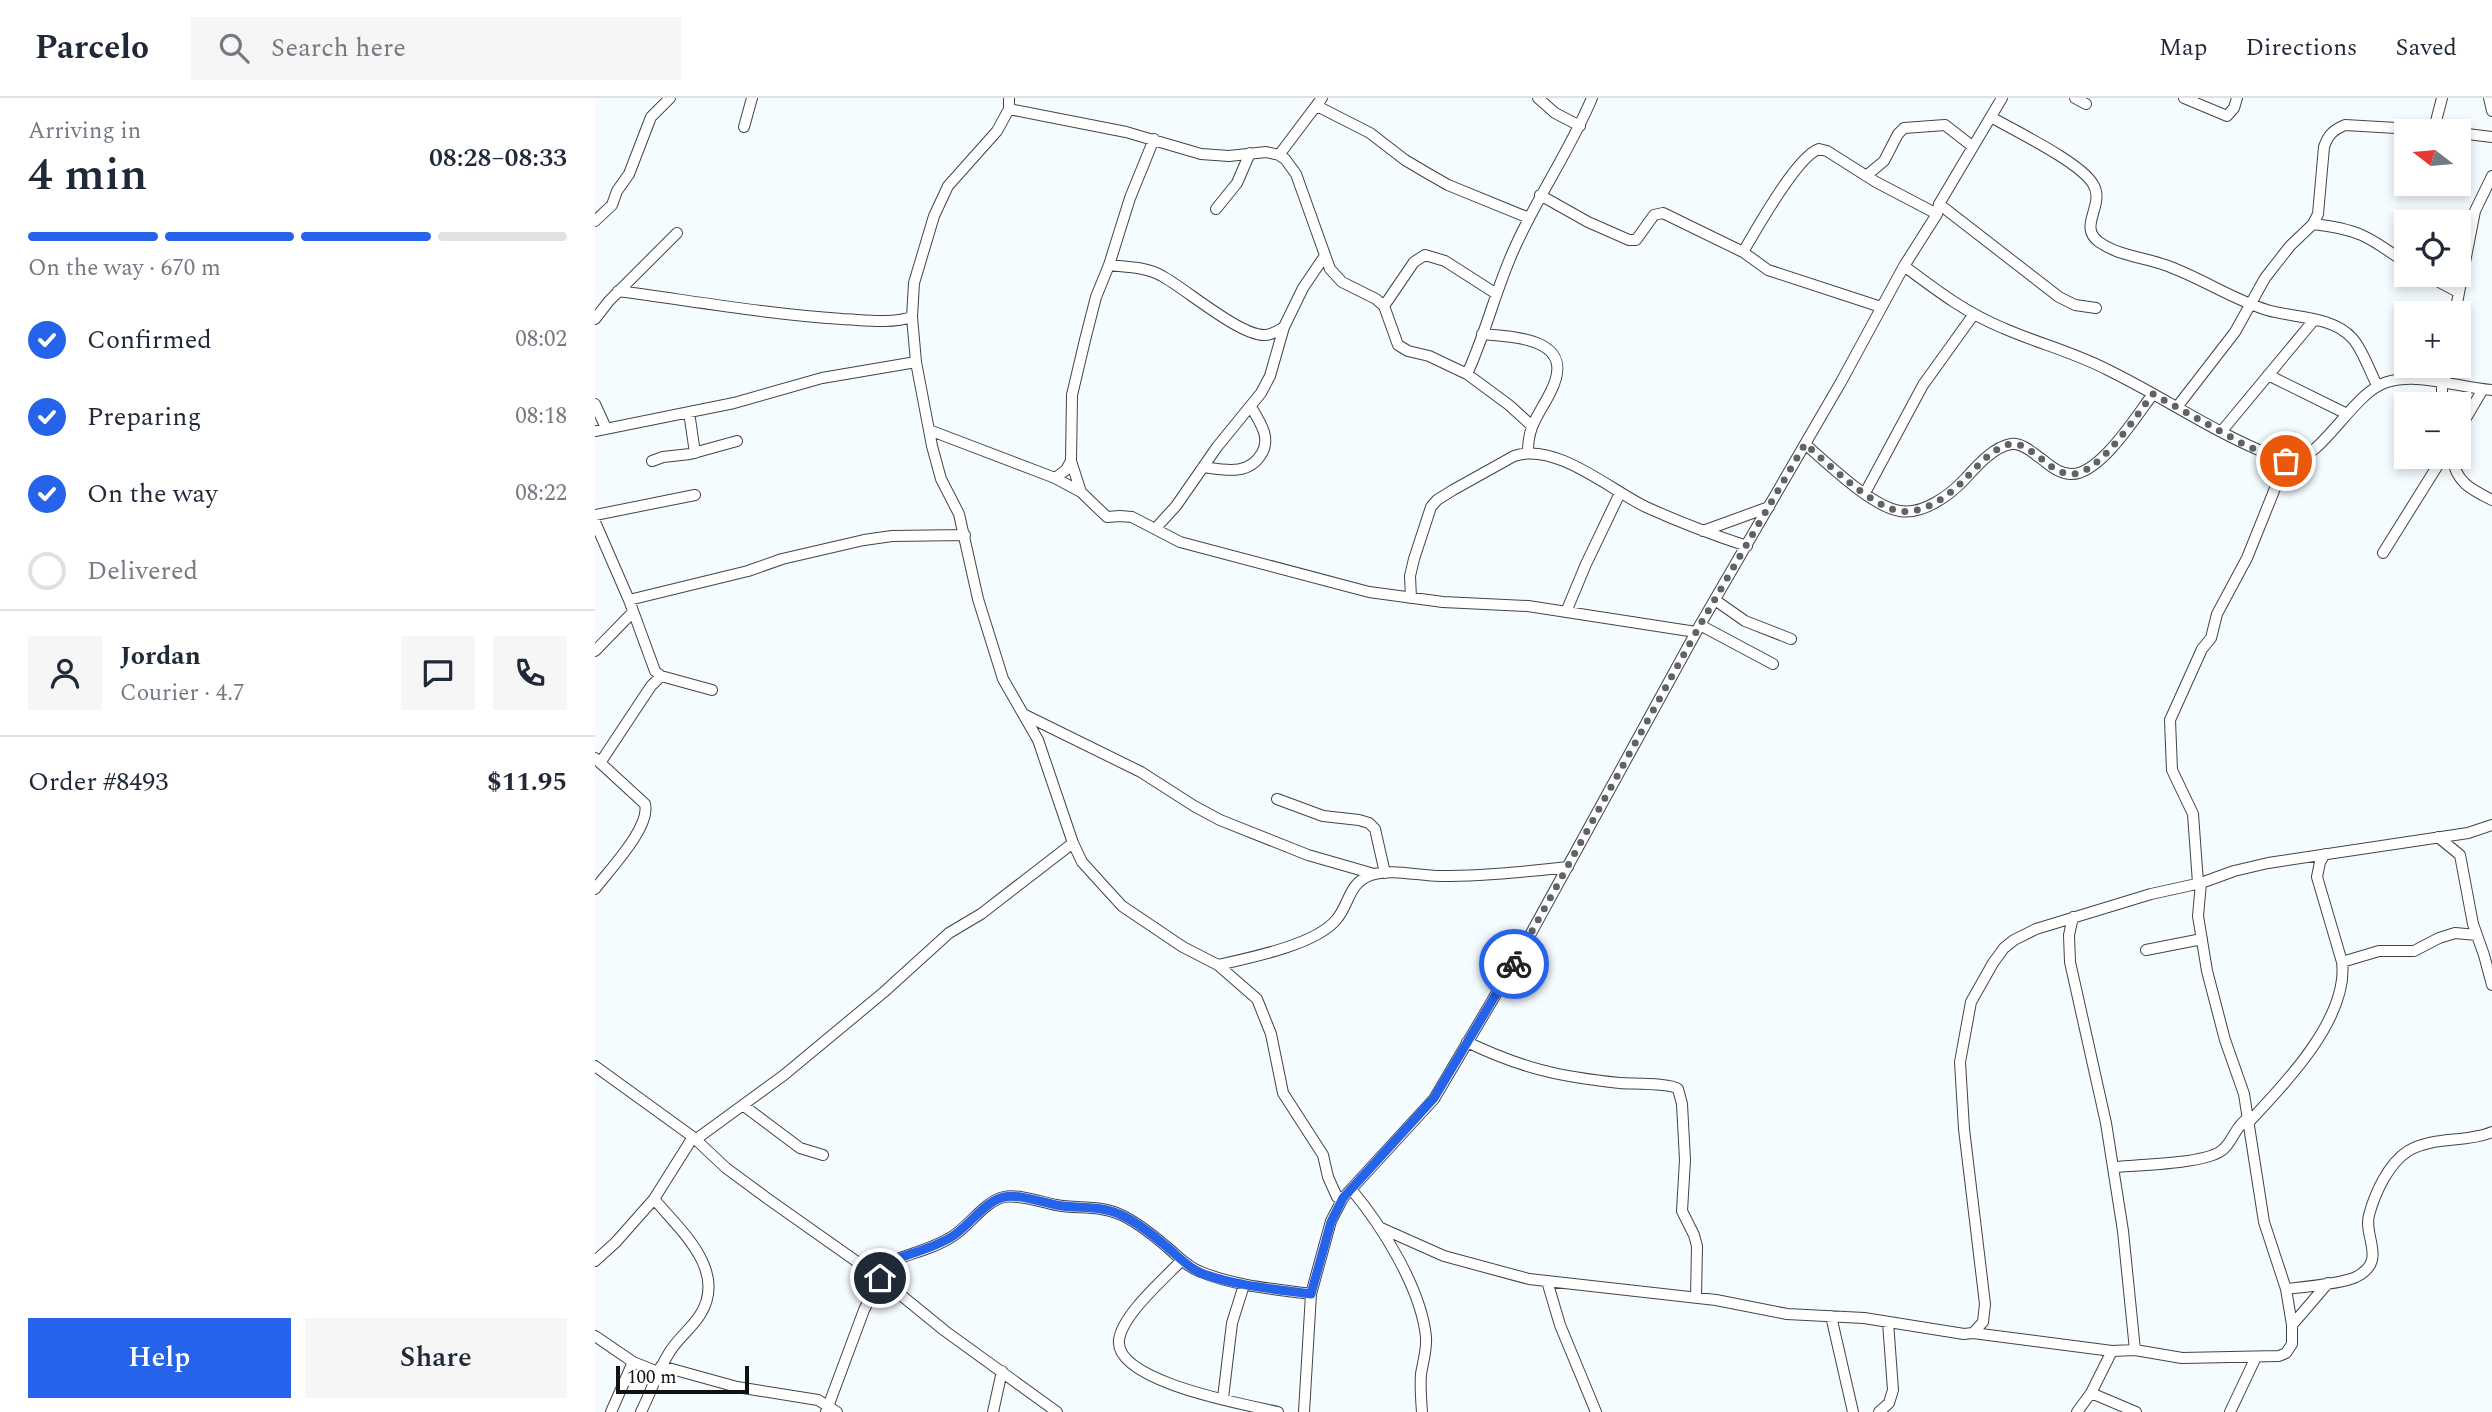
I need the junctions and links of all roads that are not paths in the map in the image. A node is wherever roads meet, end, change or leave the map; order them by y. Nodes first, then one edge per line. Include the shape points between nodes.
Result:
1 (670, 98) edge
2 (752, 98) edge
3 (1538, 98) edge
4 (1592, 98) edge
5 (2002, 98) edge
6 (2184, 98) edge
7 (2237, 98) edge
8 (2442, 98) edge
9 (2489, 98) edge
10 (1320, 102) edge
11 (1009, 104) edge
12 (2492, 111) edge
13 (1991, 117) junction
14 (2437, 119) edge
15 (1580, 126) junction
16 (744, 127) dead end
17 (2394, 127) edge
18 (2471, 134) edge
19 (2492, 137) edge
20 (1154, 139) junction
21 (1972, 146) junction
22 (1250, 153) junction
23 (1279, 155) junction
24 (1866, 176) junction
25 (2492, 176) edge
26 (1540, 195) junction
27 (1216, 209) dead end
28 (1938, 209) junction
29 (1529, 218) junction
30 (595, 221) edge
31 (2312, 224) junction
32 (677, 233) dead end
33 (1743, 252) junction
34 (2394, 255) edge
35 (1324, 257) junction
36 (1109, 265) junction
37 (1904, 267) junction
38 (2448, 287) edge
39 (618, 291) junction
40 (2458, 292) junction
41 (1495, 293) junction
42 (2457, 301) edge
43 (2249, 304) junction
44 (1384, 306) junction
45 (1881, 307) junction
46 (2097, 308) dead end
47 (1974, 314) junction
48 (912, 317) junction
49 (595, 318) edge
50 (2314, 320) junction
51 (1285, 327) junction
52 (1482, 334) junction
53 (916, 362) junction
54 (1467, 374) junction
55 (2268, 375) junction
56 (2445, 378) edge
57 (2444, 383) junction
58 (2377, 385) junction
59 (2487, 389) edge
60 (2443, 392) edge
61 (2153, 394) junction
62 (595, 404) edge
63 (1251, 407) junction
64 (2177, 407) junction
65 (689, 412) junction
66 (2471, 412) edge
67 (2347, 414) junction
68 (1531, 425) junction
69 (601, 429) edge
70 (929, 430) junction
71 (2221, 432) junction
72 (737, 441) dead end
73 (1805, 444) junction
74 (1528, 451) junction
75 (695, 453) junction
76 (652, 461) dead end
77 (1071, 461) junction
78 (2286, 461) junction
79 (1203, 467) junction
80 (2435, 469) edge
81 (2454, 469) edge
82 (1055, 478) junction
83 (1081, 492) junction
84 (1620, 493) junction
85 (1865, 493) junction
86 (695, 495) dead end
87 (2492, 500) edge
88 (1769, 507) junction
89 (595, 515) edge
90 (595, 522) edge
91 (1155, 529) junction
92 (1703, 531) junction
93 (965, 535) junction
94 (1747, 546) junction
95 (2382, 553) dead end
96 (1411, 598) junction
97 (629, 600) junction
98 (1716, 600) junction
99 (633, 612) junction
100 (1566, 612) junction
101 (1698, 629) junction
102 (1791, 639) dead end
103 (595, 652) edge
104 (1773, 664) dead end
105 (661, 676) junction
106 (712, 690) dead end
107 (1025, 715) junction
108 (598, 760) edge
109 (1277, 799) dead end
110 (2492, 825) edge
111 (2468, 833) junction
112 (2438, 837) junction
113 (1073, 843) junction
114 (2325, 854) junction
115 (2460, 855) junction
116 (1567, 867) junction
117 (1379, 874) junction
118 (2200, 883) junction
119 (595, 889) edge
120 (2073, 917) junction
121 (2477, 935) junction
122 (2202, 939) junction
123 (2145, 950) dead end
124 (2342, 962) junction
125 (1218, 965) junction
126 (2492, 985) edge
127 (1467, 1042) junction
128 (595, 1066) edge
129 (744, 1106) junction
130 (2248, 1120) junction
131 (2492, 1132) edge
132 (694, 1138) junction
133 (823, 1155) dead end
134 (2113, 1167) junction
135 (1351, 1189) junction
136 (1343, 1198) junction
137 (654, 1199) junction
138 (1381, 1228) junction
139 (1182, 1260) junction
140 (595, 1261) edge
141 (870, 1271) junction
142 (880, 1278) junction
143 (1547, 1281) junction
144 (2328, 1283) junction
145 (1244, 1284) junction
146 (2286, 1289) junction
147 (1311, 1294) junction
148 (1696, 1297) junction
149 (1831, 1316) junction
150 (1888, 1322) junction
151 (2292, 1325) junction
152 (1973, 1333) junction
153 (595, 1336) edge
154 (2135, 1350) junction
155 (2112, 1351) junction
156 (2256, 1357) junction
157 (633, 1362) junction
158 (659, 1369) junction
159 (1002, 1371) junction
160 (2091, 1393) junction
161 (1223, 1398) junction
162 (831, 1410) edge
163 (611, 1412) edge
164 (641, 1412) edge
165 (993, 1412) edge
166 (1057, 1412) edge
167 (1278, 1412) edge
168 (1304, 1412) edge
169 (1422, 1412) edge
170 (1596, 1412) edge
171 (1853, 1412) edge
172 (1879, 1412) edge
173 (2077, 1412) edge
174 (2136, 1412) edge
175 (2230, 1412) edge

1 - 30 street via 651,117 629,174 612,205
2 - 16 street
3 - 15 street
4 - 15 street
5 - 13 street
6 - 7 street via 2227,116
8 - 14 street
9 - 12 street
10 - 23 street
10 - 29 street via 1448,185
11 - 20 street
11 - 48 street via 986,146 948,186 934,216 914,283
13 - 21 street
13 - 43 street via 2092,181 2097,199 2089,228 2101,244 2182,272
15 - 26 street
17 - 31 street via 2345,125 2328,137 2318,214
18 - 19 street
20 - 22 street via 1201,154
20 - 36 street
21 - 24 street via 1945,125 1904,128 1884,161
21 - 28 street
22 - 23 street
22 - 27 street via 1237,183
23 - 35 street via 1296,174
24 - 28 street
24 - 33 street via 1825,150 1815,150 1785,185
25 - 40 street via 2475,211
26 - 29 street
26 - 33 street via 1629,240 1636,240 1658,212
28 - 37 street
28 - 46 street via 2059,297 2074,305
29 - 41 street
31 - 34 street via 2350,229
31 - 43 street via 2265,278
32 - 39 street
33 - 45 street via 1788,278
35 - 44 street via 1342,282
35 - 51 street
36 - 51 street via 1160,274 1247,331 1265,335
36 - 77 street via 1096,297 1072,395
37 - 45 street
37 - 47 street
38 - 40 street
39 - 48 street via 809,316 893,321
39 - 49 street
40 - 42 street
41 - 44 street via 1444,261 1425,255 1414,262
41 - 52 street
43 - 50 street
43 - 64 street via 2235,332
44 - 54 street via 1398,345
45 - 73 street
47 - 61 street via 2092,362
47 - 85 street via 1923,385
48 - 53 street
50 - 55 street
50 - 58 street via 2353,338
51 - 63 street via 1271,376
52 - 54 street
52 - 68 street via 1537,342 1557,360 1554,384
53 - 65 street via 822,378
53 - 70 street
54 - 68 street
55 - 67 street
55 - 71 street
56 - 57 street
57 - 58 street via 2401,380
57 - 59 street
57 - 60 street
58 - 67 street
59 - 66 street
61 - 64 street
61 - 85 street via 2102,458 2080,472 2060,472 2015,444 1996,450 1956,489 1927,506 1903,512 1878,504
62 - 69 street
63 - 79 street
63 - 79 street via 1266,442 1256,462 1228,471
64 - 71 street
65 - 69 street
65 - 75 street
67 - 78 street via 2319,444 2297,460
68 - 74 street
70 - 82 street
70 - 93 street via 941,479
71 - 78 street
72 - 75 street
73 - 85 street
73 - 88 street
74 - 84 street via 1574,466
74 - 96 street via 1437,500 1414,559
75 - 76 street
77 - 82 street
77 - 83 street
78 - 118 street via 2247,558 2170,720 2172,770 2193,814
79 - 91 street
80 - 95 street
81 - 87 street via 2468,488
82 - 83 street
83 - 91 street via 1103,516 1132,517
84 - 92 street
84 - 100 street
86 - 89 street
88 - 92 street
88 - 94 street
90 - 97 street
91 - 96 street via 1180,542 1265,565
92 - 94 street
93 - 97 street via 865,540
93 - 107 street via 978,599 1003,679
94 - 98 street
96 - 100 street
97 - 99 street
98 - 101 street
98 - 102 street via 1745,621
99 - 103 street
99 - 105 street
100 - 101 street
101 - 104 street
101 - 116 street
105 - 106 street
105 - 108 street
107 - 113 street via 1047,762
107 - 117 street via 1141,772 1220,820 1308,855
108 - 119 street via 645,804 647,812
109 - 117 street via 1323,817 1369,823 1375,830
110 - 111 street
111 - 112 street
111 - 115 street
112 - 114 street
112 - 115 street
113 - 125 street via 1082,862 1122,906 1182,947
113 - 129 street via 949,933
114 - 118 street via 2234,871
114 - 124 street via 2317,877
115 - 121 street
116 - 117 street via 1441,876
116 - 127 street
117 - 125 street via 1354,886 1338,919 1324,931 1258,956
118 - 120 street
118 - 122 street
120 - 134 street via 2070,962
120 - 152 street via 2036,929 2004,948 1977,989 1967,1015 1960,1062 1962,1099 1985,1304 1983,1322
121 - 124 street via 2455,933 2414,951 2379,951
121 - 126 street
122 - 123 street
122 - 130 street
124 - 130 street via 2338,1000 2309,1053
125 - 136 street via 1257,999 1271,1034 1283,1093 1323,1155 1337,1197
127 - 135 street via 1434,1098
127 - 148 street via 1530,1069 1678,1089 1685,1160 1682,1212 1697,1246
128 - 132 street
129 - 132 street
129 - 133 street via 800,1148
130 - 134 street via 2238,1125 2220,1153
130 - 146 street via 2264,1222
131 - 144 street via 2420,1147 2393,1165 2368,1217 2373,1250 2368,1268 2355,1278
132 - 137 street
132 - 141 street via 758,1191
134 - 154 street
135 - 136 street
135 - 138 street
136 - 147 street via 1331,1222
137 - 140 street
137 - 158 street via 705,1263 709,1286 700,1315
138 - 143 street via 1455,1259
138 - 169 street via 1413,1292 1425,1332
139 - 141 street via 1120,1214 1010,1196 994,1201 951,1237
139 - 145 street via 1201,1272
139 - 161 street via 1133,1313 1118,1344 1126,1358 1156,1379
141 - 142 street
142 - 159 street
142 - 162 street via 864,1310
143 - 148 street
143 - 170 street
144 - 146 street
144 - 151 street
145 - 147 street
145 - 161 street via 1232,1323
146 - 151 street
147 - 168 street
148 - 149 street via 1787,1314
149 - 150 street
149 - 171 street
150 - 152 street
150 - 172 street via 1893,1390 1889,1403
151 - 156 street via 2292,1344 2286,1353
152 - 155 street
153 - 157 street
154 - 155 street
154 - 156 street via 2182,1358
155 - 160 street
156 - 175 street
157 - 158 street
157 - 163 street
158 - 162 street via 793,1395 818,1401
158 - 164 street
159 - 165 street
159 - 166 street
160 - 173 street
160 - 174 street
161 - 167 street

